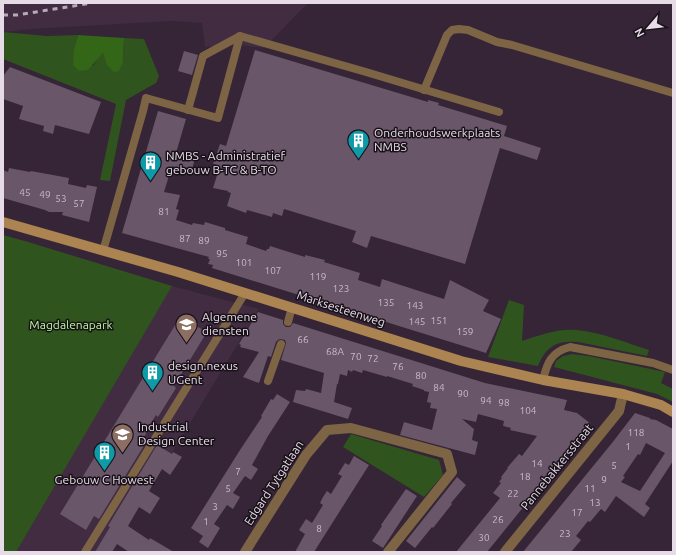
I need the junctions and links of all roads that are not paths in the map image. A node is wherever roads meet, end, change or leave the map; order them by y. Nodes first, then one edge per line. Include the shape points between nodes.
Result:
1 (240, 36) junction
2 (424, 90) junction
3 (673, 93) edge
4 (188, 110) junction
5 (499, 112) dead end
6 (3, 222) edge
7 (103, 251) junction
8 (245, 293) junction
9 (292, 307) junction
10 (288, 322) dead end
11 (281, 344) dead end
12 (673, 370) edge
13 (543, 380) junction
14 (268, 381) dead end
15 (623, 394) junction
16 (673, 412) edge
17 (85, 552) edge
18 (245, 552) edge
19 (388, 552) edge
20 (505, 552) edge

1 - 2 lane
1 - 4 lane via 203,56
1 - 4 lane via 218,118
2 - 3 lane via 447,35 459,28 497,42
2 - 5 lane
4 - 7 lane via 146,98
6 - 7 street, Marksesteenweg
7 - 8 street, Marksesteenweg
8 - 9 street, Marksesteenweg
8 - 17 lane
9 - 10 lane
9 - 13 street, Marksesteenweg via 461,361
11 - 14 lane
12 - 13 lane via 653,363 570,348 563,349 550,359
13 - 15 street, Marksesteenweg
15 - 16 street, Marksesteenweg
15 - 20 street, Pannebakkersstraat via 619,411
18 - 19 street, Edgard Tytgatlaan via 306,455 327,430 351,428 447,454 452,472

